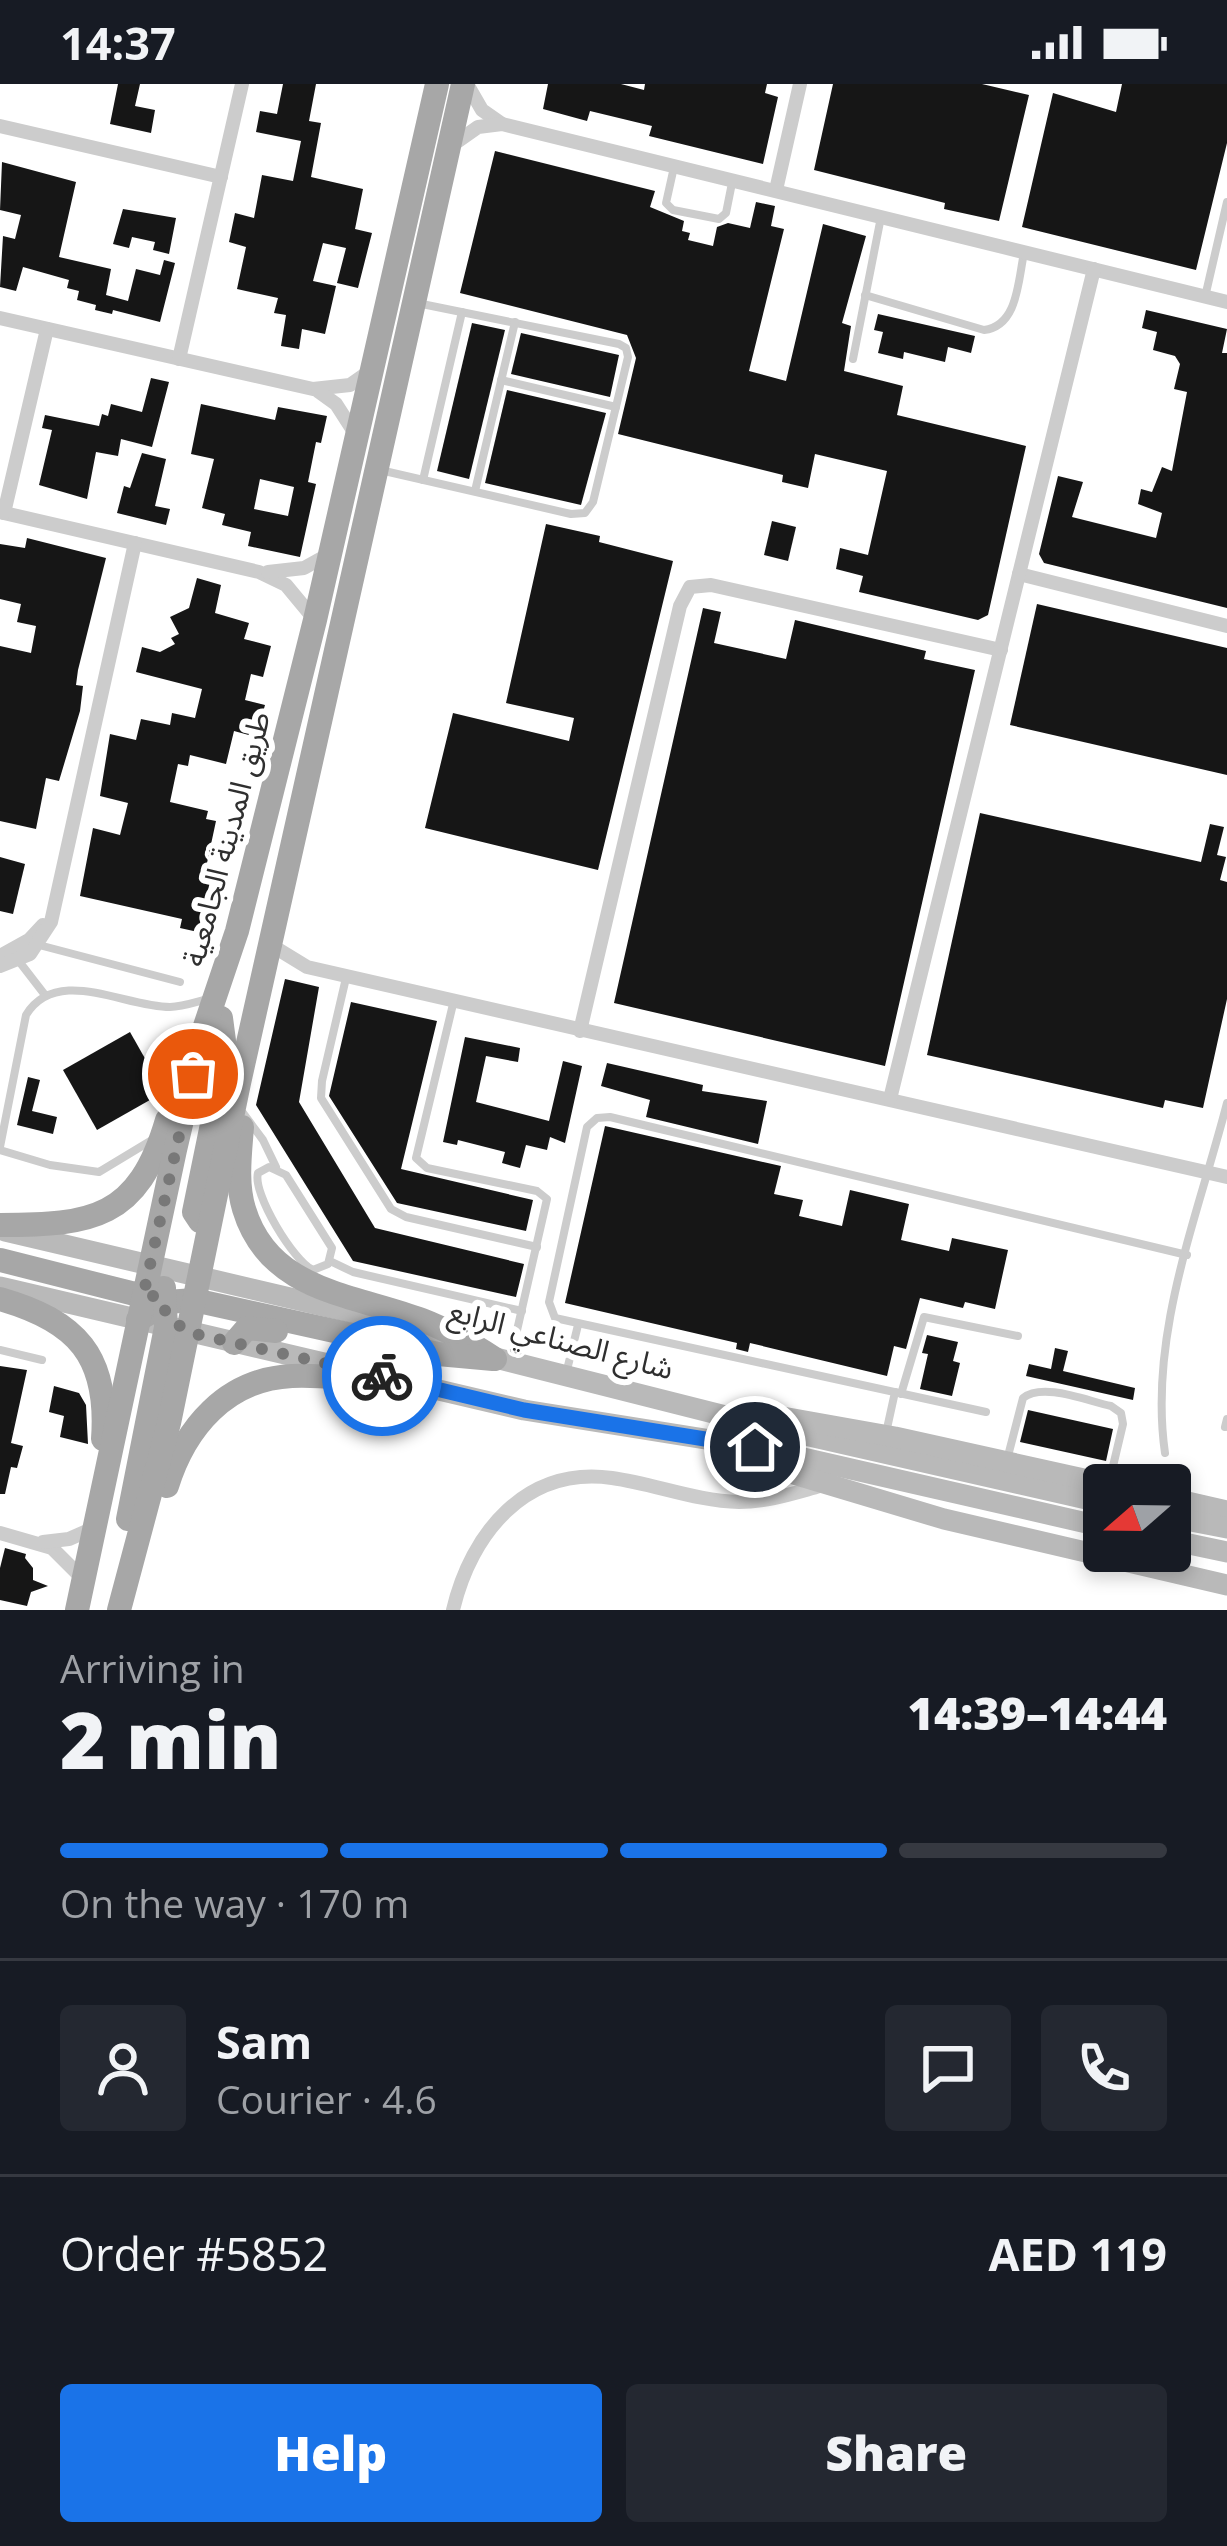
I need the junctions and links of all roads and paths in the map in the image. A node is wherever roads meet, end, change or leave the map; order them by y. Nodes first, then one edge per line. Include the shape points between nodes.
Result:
1 (242, 84) edge
2 (437, 84) edge
3 (465, 84) edge
4 (800, 84) edge
5 (502, 124) junction
6 (0, 127) edge
7 (448, 149) junction
8 (675, 165) junction
9 (221, 177) junction
10 (733, 179) junction
11 (776, 190) junction
12 (1227, 202) edge
13 (881, 215) junction
14 (1024, 252) junction
15 (1094, 269) junction
16 (865, 295) junction
17 (1205, 297) junction
18 (413, 302) junction
19 (1227, 302) edge
20 (462, 312) junction
21 (0, 318) edge
22 (515, 322) junction
23 (47, 329) junction
24 (179, 358) junction
25 (853, 358) dead end
26 (370, 371) junction
27 (501, 380) junction
28 (313, 389) junction
29 (616, 407) junction
30 (356, 438) junction
31 (379, 470) junction
32 (422, 480) junction
33 (475, 491) junction
34 (2, 512) edge
35 (135, 543) junction
36 (331, 553) junction
37 (259, 572) junction
38 (1019, 574) junction
39 (315, 620) junction
40 (1227, 626) edge
41 (1000, 650) junction
42 (53, 911) junction
43 (39, 945) junction
44 (271, 945) junction
45 (0, 956) edge
46 (18, 960) junction
47 (0, 966) edge
48 (307, 967) junction
49 (346, 976) junction
50 (263, 978) junction
51 (180, 982) dead end
52 (45, 995) junction
53 (454, 1000) junction
54 (215, 1009) junction
55 (580, 1031) junction
56 (239, 1083) junction
57 (890, 1099) junction
58 (1227, 1103) edge
59 (243, 1113) junction
60 (163, 1132) junction
61 (0, 1149) edge
62 (276, 1167) junction
63 (1209, 1173) junction
64 (1227, 1177) edge
65 (210, 1221) junction
66 (0, 1227) edge
67 (537, 1247) junction
68 (1187, 1255) junction
69 (0, 1260) edge
70 (330, 1261) junction
71 (0, 1287) edge
72 (196, 1288) junction
73 (0, 1299) edge
74 (161, 1300) junction
75 (522, 1311) junction
76 (578, 1324) junction
77 (1018, 1336) dead end
78 (234, 1343) junction
79 (0, 1350) edge
80 (461, 1358) junction
81 (42, 1360) dead end
82 (502, 1361) junction
83 (566, 1376) junction
84 (395, 1379) junction
85 (898, 1393) junction
86 (697, 1408) junction
87 (986, 1412) dead end
88 (675, 1435) junction
89 (885, 1435) junction
90 (1165, 1453) dead end
91 (1114, 1464) edge
92 (107, 1481) junction
93 (1002, 1483) junction
94 (825, 1484) junction
95 (1083, 1485) edge
96 (1083, 1499) edge
97 (1191, 1503) edge
98 (1227, 1511) edge
99 (1083, 1518) edge
100 (1191, 1521) edge
101 (97, 1527) junction
102 (1227, 1528) edge
103 (0, 1534) edge
104 (38, 1543) junction
105 (1191, 1544) edge
106 (1227, 1552) edge
107 (84, 1580) junction
108 (1227, 1586) edge
109 (122, 1599) edge
110 (77, 1610) edge
111 (453, 1610) edge

1 - 9 street
2 - 26 main road, طريق المدينة الجامعية
3 - 5 street
3 - 7 main road, طريق المدينة الجامعية
4 - 11 street
5 - 7 street via 466,132
5 - 8 street
6 - 9 street
7 - 18 main road, طريق المدينة الجامعية
8 - 10 street
8 - 10 lane via 666,203 673,210 719,220
9 - 24 street
10 - 11 street
11 - 13 street
12 - 17 lane
13 - 14 street
13 - 16 lane
14 - 15 street
14 - 16 lane via 1009,316 996,328
15 - 17 street
15 - 38 street
16 - 25 lane
17 - 19 street
18 - 20 lane
18 - 31 main road, طريق المدينة الجامعية
20 - 22 lane
20 - 32 lane
21 - 23 street
22 - 27 lane
22 - 29 lane via 623,345 628,357
23 - 24 street
23 - 34 street
24 - 28 street
26 - 28 street via 350,385
26 - 30 main road, طريق المدينة الجامعية
27 - 29 lane
27 - 33 lane
28 - 30 street via 345,414
29 - 33 lane via 585,513
30 - 36 main road, طريق المدينة الجامعية
31 - 32 lane
31 - 44 main road, طريق المدينة الجامعية
32 - 33 lane
34 - 35 street
35 - 37 street
35 - 42 street
36 - 37 street via 304,568
36 - 39 main road, طريق المدينة الجامعية
37 - 39 street via 286,585
38 - 40 street
38 - 41 street
39 - 54 main road, طريق المدينة الجامعية
41 - 55 street via 711,584 690,587
41 - 57 street
42 - 43 street
42 - 45 street via 29,940
43 - 46 street
43 - 51 lane
44 - 48 street
44 - 50 main road, طريق المدينة الجامعية
46 - 47 street
46 - 52 lane
48 - 49 street
48 - 50 street
49 - 53 street
49 - 67 lane via 322,1098 386,1202 398,1214
50 - 56 main road, طريق المدينة الجامعية
52 - 54 lane via 66,989
52 - 61 lane via 26,1016
53 - 55 street
53 - 67 lane via 416,1159 543,1194 548,1205
54 - 60 main road
54 - 65 main road via 226,1056 194,1212
54 - 74 main road, طريق المدينة الجامعية
55 - 57 street
56 - 59 main road
56 - 65 main road, طريق المدينة الجامعية
57 - 63 street
58 - 63 lane
59 - 62 lane
59 - 82 main road via 243,1209 283,1270 445,1330
60 - 61 lane via 99,1172
60 - 66 main road via 141,1178 115,1205 58,1226
62 - 70 lane via 332,1248
62 - 70 lane via 258,1173 257,1192 305,1268
63 - 64 street
63 - 68 lane
65 - 72 main road, طريق المدينة الجامعية
66 - 74 main road
67 - 75 lane
68 - 76 lane via 603,1117 584,1132 549,1302 555,1318
68 - 90 lane via 1160,1382
69 - 74 main road
70 - 75 lane
71 - 74 main road
72 - 74 main road
72 - 74 main road, طريق المدينة الجامعية
72 - 80 main road
72 - 82 main road, شارع الصناعي الرابع via 354,1313
73 - 92 main road via 61,1323 87,1350 104,1396
74 - 78 main road, شارع الصناعي الرابع
74 - 92 main road, طريق المدينة الجامعية
74 - 109 main road
75 - 82 lane
76 - 83 lane
76 - 85 lane
77 - 85 lane via 924,1318
78 - 80 main road via 257,1327 407,1360
78 - 84 main road, شارع الصناعي الرابع
79 - 81 lane
80 - 82 main road
82 - 83 main road, شارع الصناعي الرابع
83 - 86 main road, شارع الصناعي الرابع
84 - 88 main road, شارع الصناعي الرابع
84 - 109 main road via 278,1378 214,1406 180,1451
85 - 87 lane
85 - 89 lane
86 - 89 main road
86 - 93 main road, شارع الصناعي الرابع
88 - 93 main road, شارع الصناعي الرابع
88 - 94 main road
89 - 93 main road
91 - 93 lane via 1121,1412 1028,1393
92 - 101 main road, طريق المدينة الجامعية
93 - 95 main road
93 - 96 main road, شارع الصناعي الرابع
93 - 99 main road, شارع الصناعي الرابع
94 - 108 main road
94 - 111 street via 740,1502 607,1478 561,1480 519,1499 485,1532
97 - 98 main road
100 - 102 main road
101 - 104 street
101 - 107 main road, طريق المدينة الجامعية
103 - 104 street
104 - 107 street via 65,1557
105 - 106 main road
107 - 110 main road, طريق المدينة الجامعية

